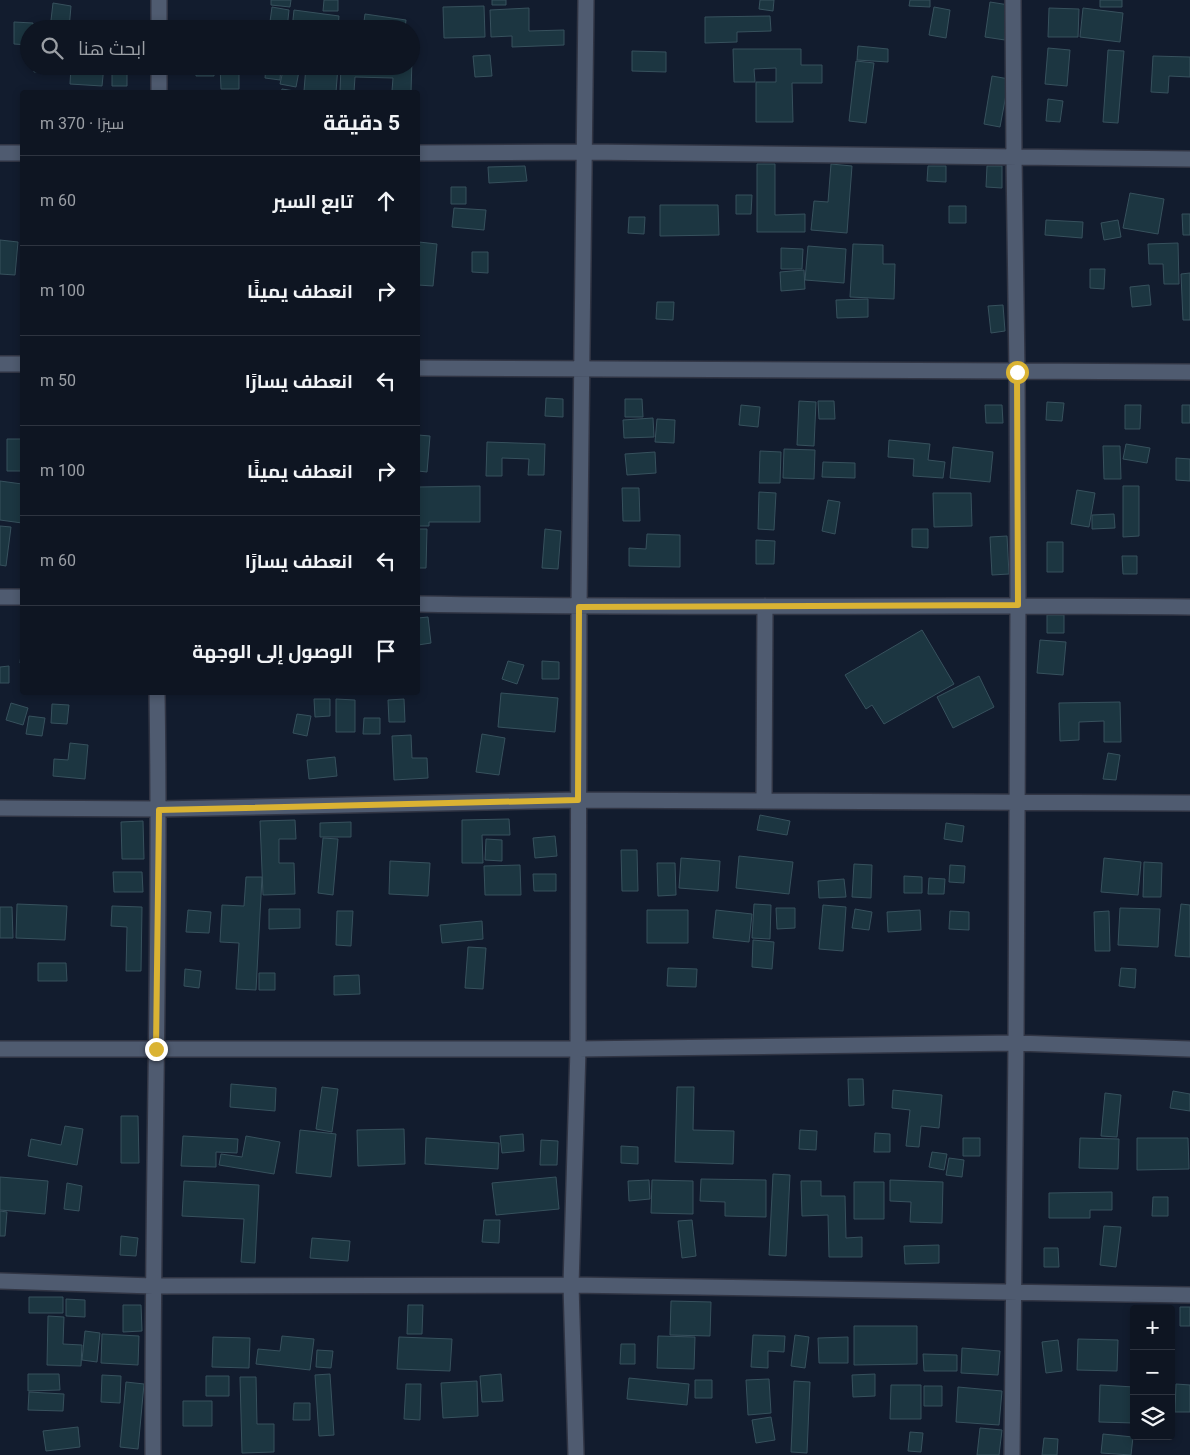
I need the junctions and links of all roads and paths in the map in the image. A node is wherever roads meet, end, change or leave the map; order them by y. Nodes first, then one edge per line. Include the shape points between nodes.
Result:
1 (159, 0) edge
2 (586, 0) edge
3 (1013, 0) edge
4 (159, 20) edge
5 (159, 75) edge
6 (159, 90) edge
7 (585, 152) junction
8 (420, 153) edge
9 (0, 154) edge
10 (20, 154) edge
11 (1014, 158) junction
12 (1190, 159) edge
13 (0, 364) edge
14 (20, 364) edge
15 (420, 368) edge
16 (582, 369) junction
17 (1017, 372) junction
18 (1190, 372) edge
19 (0, 597) edge
20 (20, 597) edge
21 (420, 604) edge
22 (1018, 605) junction
23 (766, 606) junction
24 (579, 607) junction
25 (1190, 607) edge
26 (157, 695) edge
27 (578, 800) junction
28 (764, 800) junction
29 (1016, 801) junction
30 (1190, 803) edge
31 (0, 808) edge
32 (159, 810) junction
33 (1016, 1043) junction
34 (0, 1049) edge
35 (156, 1049) junction
36 (578, 1049) junction
37 (1190, 1049) edge
38 (0, 1281) edge
39 (571, 1285) junction
40 (152, 1286) junction
41 (1013, 1292) junction
42 (1190, 1295) edge
43 (153, 1455) edge
44 (576, 1455) edge
45 (1012, 1455) edge

1 - 4 street
2 - 7 street
3 - 11 street
5 - 6 street
7 - 8 street
7 - 11 street
7 - 16 street
9 - 10 street
11 - 12 street
11 - 17 street
13 - 14 street
15 - 16 street
16 - 17 street
16 - 24 street
17 - 18 street
17 - 22 street
19 - 20 street
21 - 24 street
22 - 23 street
22 - 25 street
22 - 29 street
23 - 24 street
23 - 28 street
24 - 27 street
26 - 32 street
27 - 28 street
27 - 32 street
27 - 36 street
28 - 29 street
29 - 30 street
29 - 33 street
31 - 32 street
32 - 35 street
33 - 36 street
33 - 37 street
33 - 41 street
34 - 35 street
35 - 36 street
35 - 40 street
36 - 39 street
38 - 40 street
39 - 40 street
39 - 41 street
39 - 44 street
40 - 43 street
41 - 42 street
41 - 45 street

